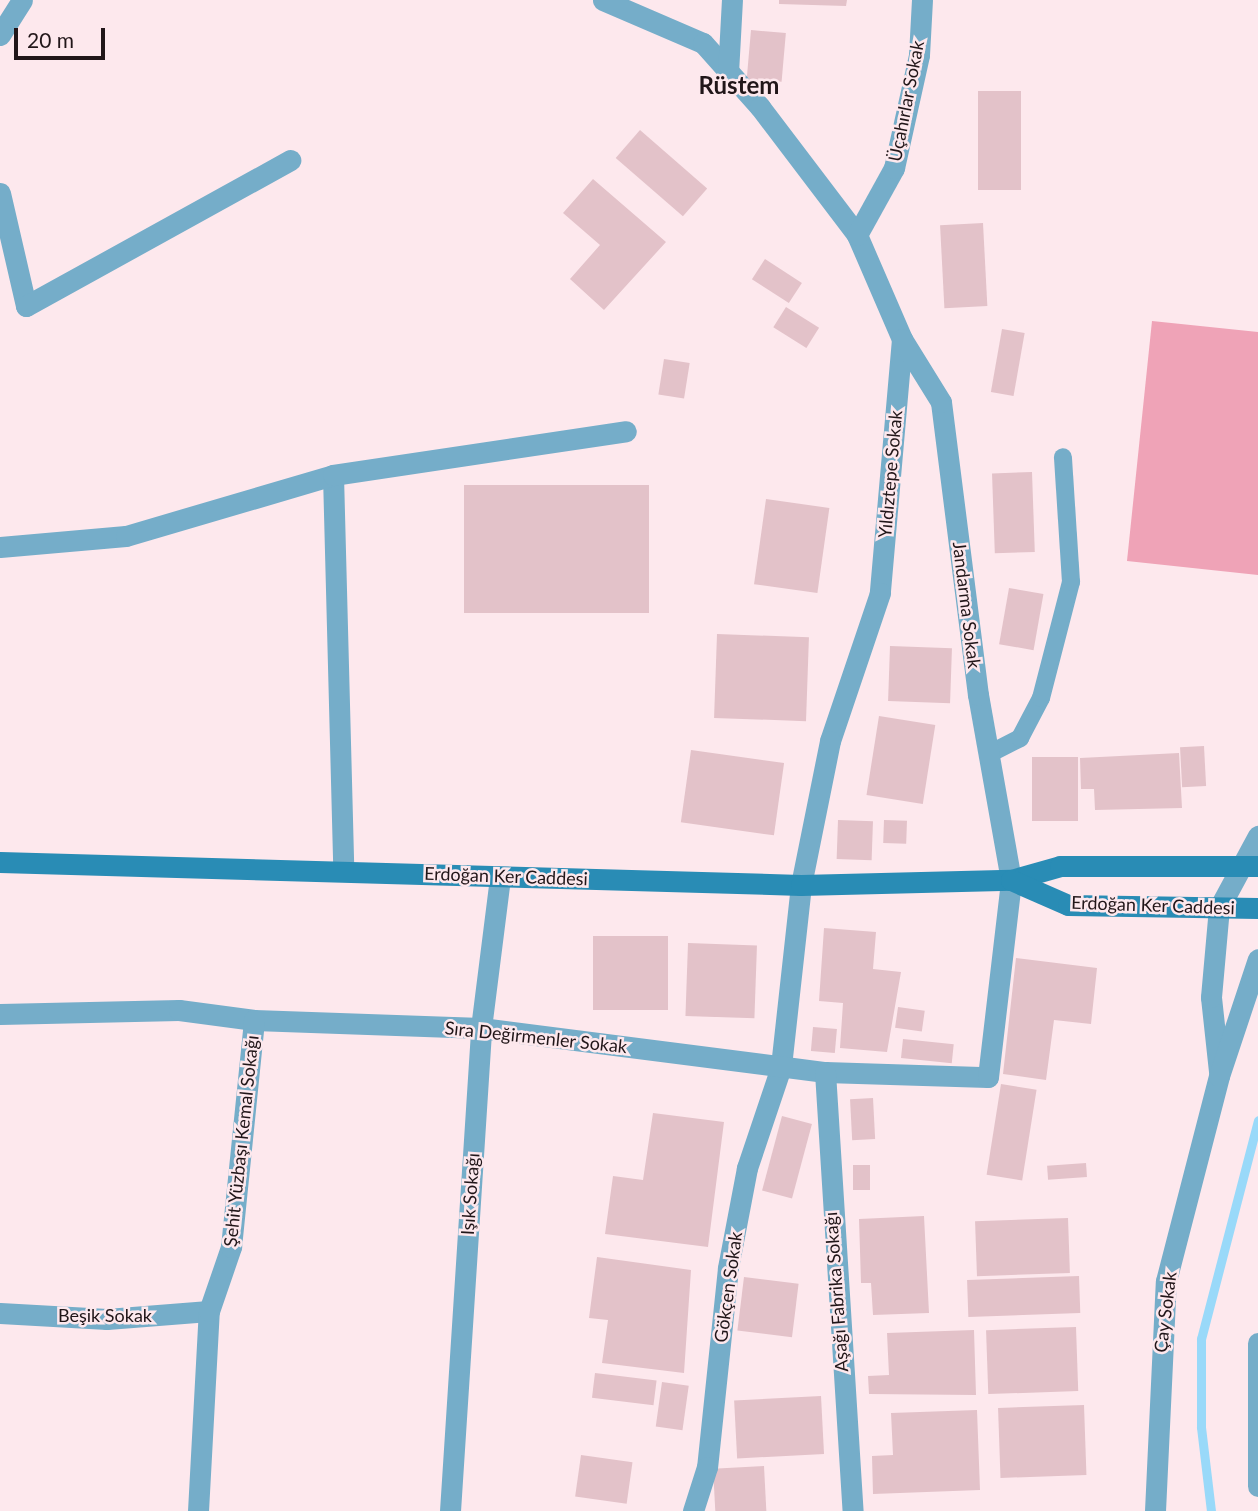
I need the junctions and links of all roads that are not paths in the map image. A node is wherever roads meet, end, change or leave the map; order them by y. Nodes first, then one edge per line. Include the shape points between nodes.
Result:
1 (22, 0) edge
2 (603, 0) edge
3 (732, 0) edge
4 (922, 0) edge
5 (0, 35) edge
6 (728, 73) junction
7 (290, 160) dead end
8 (0, 193) edge
9 (857, 235) junction
10 (901, 340) junction
11 (626, 431) dead end
12 (1063, 457) dead end
13 (333, 475) junction
14 (0, 547) edge
15 (989, 754) junction
16 (1258, 836) edge
17 (0, 862) edge
18 (1249, 866) edge
19 (343, 868) junction
20 (500, 878) junction
21 (1011, 880) junction
22 (802, 886) junction
23 (1219, 908) junction
24 (1258, 908) edge
25 (1258, 959) edge
26 (0, 1014) edge
27 (254, 1020) junction
28 (481, 1028) junction
29 (781, 1067) junction
30 (825, 1072) junction
31 (1219, 1076) junction
32 (988, 1077) joint
33 (209, 1311) junction
34 (0, 1313) edge
35 (1258, 1343) edge
36 (1258, 1486) edge
37 (198, 1511) edge
38 (450, 1511) edge
39 (693, 1511) edge
40 (852, 1511) edge
41 (1155, 1511) edge

1 - 5 street
2 - 6 street, Yıldıztepe Sokak via 703,43
3 - 6 street
4 - 9 street, Üçahırlar Sokak via 919,55 894,168
6 - 9 street, Yıldıztepe Sokak via 817,174
7 - 8 street via 26,306
9 - 10 street, Yıldıztepe Sokak
10 - 15 street, Jandarma Sokak via 941,402
10 - 22 street, Yıldıztepe Sokak via 880,593 830,741
11 - 13 street
12 - 15 lane via 1071,582 1041,698 1020,738
13 - 14 street via 126,536
13 - 19 street
15 - 21 street, Jandarma Sokak
16 - 18 street
17 - 19 main road, Erdoğan Ker Caddesi
18 - 21 main road, Erdoğan Ker Caddesi via 1060,866
18 - 23 street
19 - 20 main road, Erdoğan Ker Caddesi
20 - 22 main road, Erdoğan Ker Caddesi
20 - 28 street, Işık Sokağı
21 - 22 main road, Erdoğan Ker Caddesi
21 - 23 main road, Erdoğan Ker Caddesi via 1068,905
21 - 32 street, Jandarma Sokak
22 - 29 street, Yıldıztepe Sokak
23 - 24 main road, Erdoğan Ker Caddesi
23 - 31 street via 1211,997
25 - 31 street, Çay Sokak
26 - 27 street, Sıra Değirmenler Sokak via 179,1010
27 - 28 street, Sıra Değirmenler Sokak
27 - 33 street, Şehit Yüzbaşı Kemal Sokağı via 231,1247
28 - 29 street, Sıra Değirmenler Sokak
28 - 38 street, Işık Sokağı
29 - 30 street, Sıra Değirmenler Sokak
29 - 39 street, Gökçen Sokak via 747,1168 728,1268 707,1467
30 - 32 street, Sıra Değirmenler Sokak
30 - 40 street, Aşağı Fabrika Sokağı
31 - 41 street, Çay Sokak via 1166,1281
33 - 34 street, Beşik Sokak via 107,1319
33 - 37 street, Şehit Yüzbaşı Kemal Sokağı
35 - 36 street

